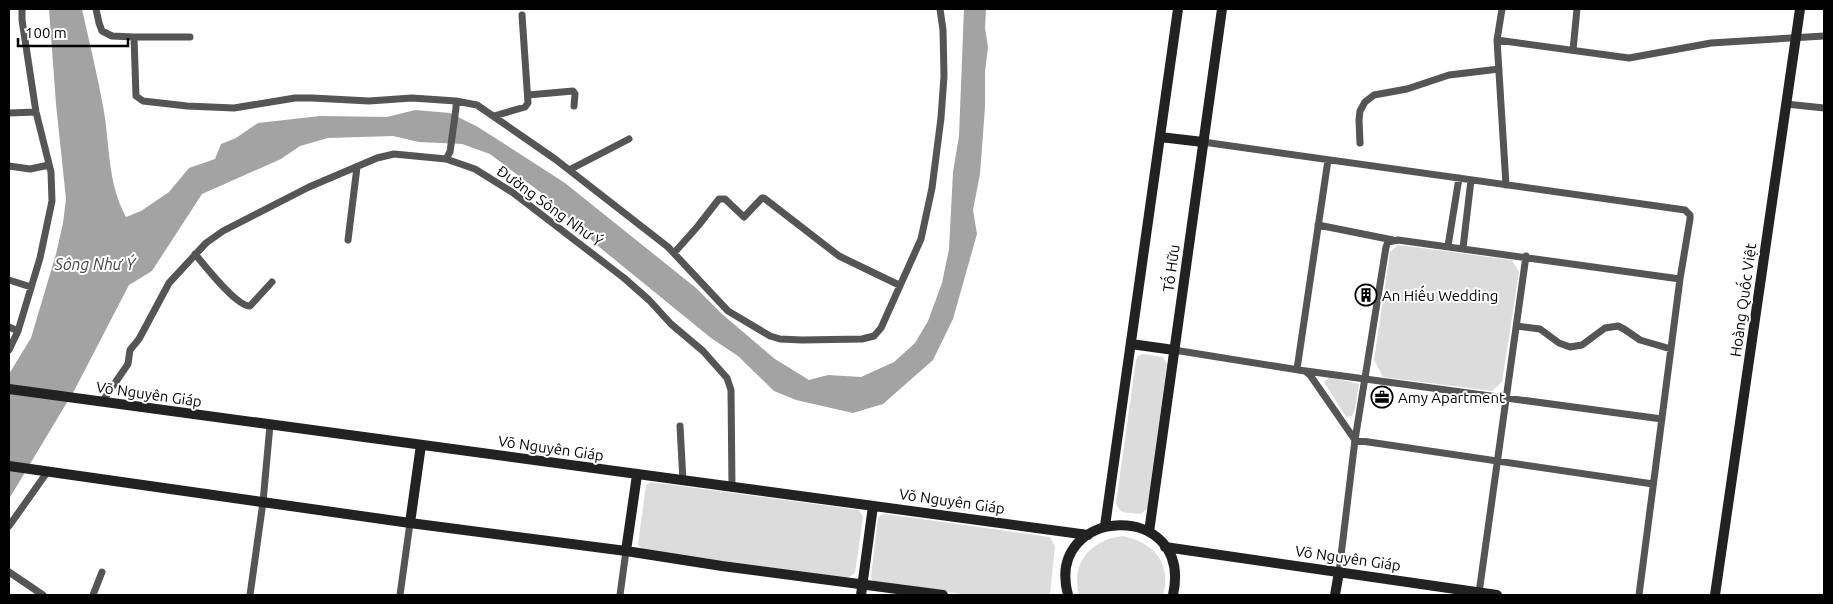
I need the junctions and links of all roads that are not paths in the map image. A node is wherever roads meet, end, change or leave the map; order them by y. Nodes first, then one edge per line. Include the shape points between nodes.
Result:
1 (22, 9) edge
2 (96, 9) edge
3 (940, 9) edge
4 (1178, 9) edge
5 (1222, 9) edge
6 (1502, 9) edge
7 (1577, 9) edge
8 (1800, 9) edge
9 (522, 15) dead end
10 (1824, 36) edge
11 (134, 37) junction
12 (190, 38) dead end
13 (1796, 38) junction
14 (1497, 40) junction
15 (1573, 50) junction
16 (1499, 69) junction
17 (528, 95) junction
18 (456, 104) junction
19 (1786, 104) junction
20 (574, 106) dead end
21 (1824, 108) edge
22 (36, 112) junction
23 (9, 113) edge
24 (494, 116) junction
25 (1160, 137) junction
26 (629, 139) dead end
27 (1203, 142) junction
28 (1360, 143) dead end
29 (446, 159) junction
30 (1328, 160) junction
31 (49, 165) junction
32 (9, 166) edge
33 (357, 167) junction
34 (569, 170) junction
35 (1459, 178) junction
36 (1471, 180) junction
37 (1506, 185) junction
38 (1318, 225) junction
39 (348, 240) dead end
40 (1393, 240) junction
41 (1448, 246) junction
42 (1463, 248) junction
43 (674, 253) junction
44 (195, 254) junction
45 (1526, 256) junction
46 (1680, 279) junction
47 (9, 280) edge
48 (272, 282) dead end
49 (899, 285) junction
50 (31, 287) junction
51 (1517, 326) junction
52 (9, 328) edge
53 (18, 331) junction
54 (1131, 344) junction
55 (1671, 349) junction
56 (9, 350) edge
57 (1174, 350) junction
58 (1301, 370) junction
59 (1366, 378) junction
60 (9, 389) edge
61 (1506, 398) junction
62 (102, 402) junction
63 (1662, 420) junction
64 (270, 425) junction
65 (680, 426) dead end
66 (1355, 440) junction
67 (421, 445) junction
68 (1498, 460) junction
69 (9, 466) edge
70 (45, 471) junction
71 (637, 475) junction
72 (683, 481) junction
73 (1653, 484) junction
74 (732, 487) junction
75 (263, 502) junction
76 (873, 506) junction
77 (410, 523) junction
78 (9, 526) edge
79 (1105, 526) junction
80 (1149, 532) junction
81 (1088, 535) junction
82 (1165, 547) junction
83 (626, 551) junction
84 (9, 572) edge
85 (102, 572) dead end
86 (1339, 572) junction
87 (862, 590) edge
88 (1479, 593) junction
89 (43, 595) edge
90 (93, 595) edge
91 (250, 595) edge
92 (400, 595) edge
93 (620, 595) edge
94 (943, 595) edge
95 (1068, 595) edge
96 (1173, 595) edge
97 (1335, 595) edge
98 (1497, 595) edge
99 (1639, 595) edge
100 (1715, 595) edge

1 - 22 street
2 - 11 street via 102,31 112,36
3 - 49 street via 944,76 935,171 921,239
4 - 25 street, Tố Hữu
5 - 27 street, Tố Hữu
6 - 14 street
7 - 15 street
8 - 13 street, Hoàng Quốc Việt
9 - 17 street
10 - 13 street
11 - 12 street
11 - 18 street via 136,96 143,102 234,108 296,98 369,101 412,98
13 - 15 street via 1711,43 1629,58
13 - 19 street, Hoàng Quốc Việt
14 - 15 street
14 - 16 street
16 - 28 street via 1449,75 1374,95 1360,111
16 - 37 street
17 - 20 street via 573,91
17 - 24 street via 526,106
18 - 24 street via 477,105
18 - 29 street via 450,152
19 - 21 street
19 - 100 street, Hoàng Quốc Việt
22 - 23 street
22 - 31 street
24 - 34 street
25 - 27 street
25 - 54 street, Tố Hữu
26 - 34 street
27 - 30 street
27 - 57 street, Tố Hữu
29 - 33 street, Đường Sông Như Ý via 394,154
29 - 74 street, Đường Sông Như Ý via 475,169 512,192 624,278 703,351 727,378 731,390
30 - 35 street
30 - 38 street
31 - 32 street via 30,169
31 - 50 street via 52,201
33 - 39 street
33 - 44 street, Đường Sông Như Ý via 309,187 223,231
34 - 43 street
35 - 36 street
35 - 41 street
36 - 37 street
36 - 42 street
37 - 46 street via 1685,210 1690,219
38 - 40 street
38 - 58 street
40 - 41 street
40 - 59 street via 1386,247
41 - 42 street
42 - 45 street
43 - 49 street via 728,311 780,339 874,336 882,328
43 - 49 street via 719,199 725,199 744,217 764,198 839,256
44 - 48 street via 235,299 246,306 250,306
44 - 62 street, Đường Sông Như Ý via 168,283 130,350 128,364
45 - 46 street
45 - 51 street
46 - 55 street
47 - 50 street
50 - 53 street
51 - 55 street via 1540,329 1570,347 1582,345 1605,328 1618,326 1640,340
51 - 61 street
52 - 53 street
53 - 56 street
54 - 57 street
54 - 79 street, Tố Hữu
55 - 63 street
57 - 58 street
57 - 80 street, Tố Hữu
58 - 59 street
58 - 66 street via 1310,375
59 - 61 street
59 - 66 street
60 - 62 street, Võ Nguyên Giáp
61 - 63 street
61 - 68 street
62 - 64 street, Võ Nguyên Giáp
63 - 73 street
64 - 67 street, Võ Nguyên Giáp
64 - 75 street
65 - 72 street
66 - 68 street
66 - 86 street
67 - 71 street, Võ Nguyên Giáp
67 - 77 street
68 - 73 street
68 - 88 street
69 - 70 street
70 - 75 street
70 - 78 street
71 - 72 street, Võ Nguyên Giáp
71 - 83 street
72 - 74 street, Võ Nguyên Giáp
73 - 99 street
74 - 76 street, Võ Nguyên Giáp
75 - 77 street
75 - 91 street
76 - 81 street, Võ Nguyên Giáp
76 - 87 street
77 - 83 street
77 - 92 street
79 - 80 street via 1132,525
79 - 81 street
80 - 82 street
81 - 95 street via 1069,561
82 - 86 street, Võ Nguyên Giáp
82 - 96 street via 1174,566
83 - 87 street
83 - 93 street
84 - 89 street
85 - 90 street
86 - 88 street, Võ Nguyên Giáp
86 - 97 street
87 - 94 street
88 - 98 street, Võ Nguyên Giáp

